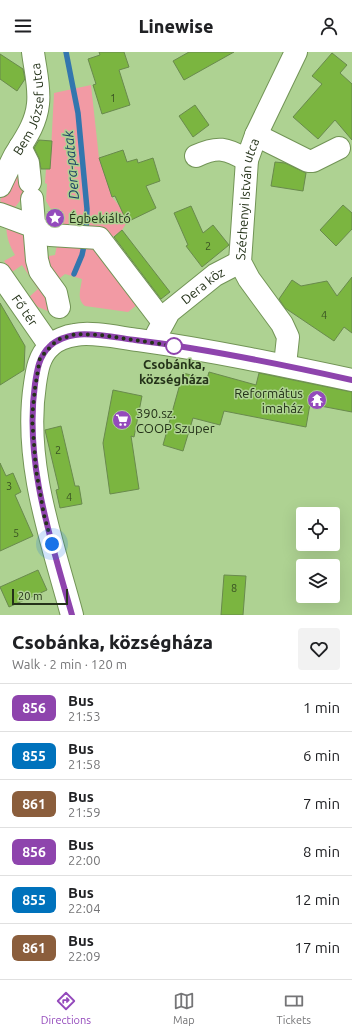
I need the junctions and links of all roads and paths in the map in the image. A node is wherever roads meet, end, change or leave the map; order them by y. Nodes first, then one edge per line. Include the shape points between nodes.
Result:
1 (33, 52) edge
2 (296, 52) edge
3 (256, 135) junction
4 (20, 147) junction
5 (339, 148) dead end
6 (196, 156) dead end
7 (247, 160) junction
8 (0, 186) edge
9 (0, 214) edge
10 (35, 227) junction
11 (240, 262) junction
12 (0, 274) edge
13 (59, 306) dead end
14 (166, 317) junction
15 (152, 342) junction
16 (50, 346) junction
17 (285, 365) junction
18 (352, 380) edge
19 (72, 615) edge

1 - 4 street, Bem József utca via 38,104 34,123
2 - 3 street, Széchenyi István utca
3 - 5 street via 308,161
3 - 7 street, Széchenyi István utca
4 - 8 street, Bem József utca
4 - 10 street via 28,164
6 - 7 street via 223,149
7 - 11 street, Széchenyi István utca
9 - 10 street
10 - 13 street via 38,267 56,293
10 - 14 street via 50,235 99,238
11 - 14 street, Dera köz via 215,275
11 - 17 street, Széchenyi István utca via 288,337
12 - 16 street, Fő tér
14 - 15 street
15 - 16 street via 76,334 60,339
15 - 17 street
16 - 19 street via 40,358 35,388 32,418 36,470 44,515
17 - 18 street

